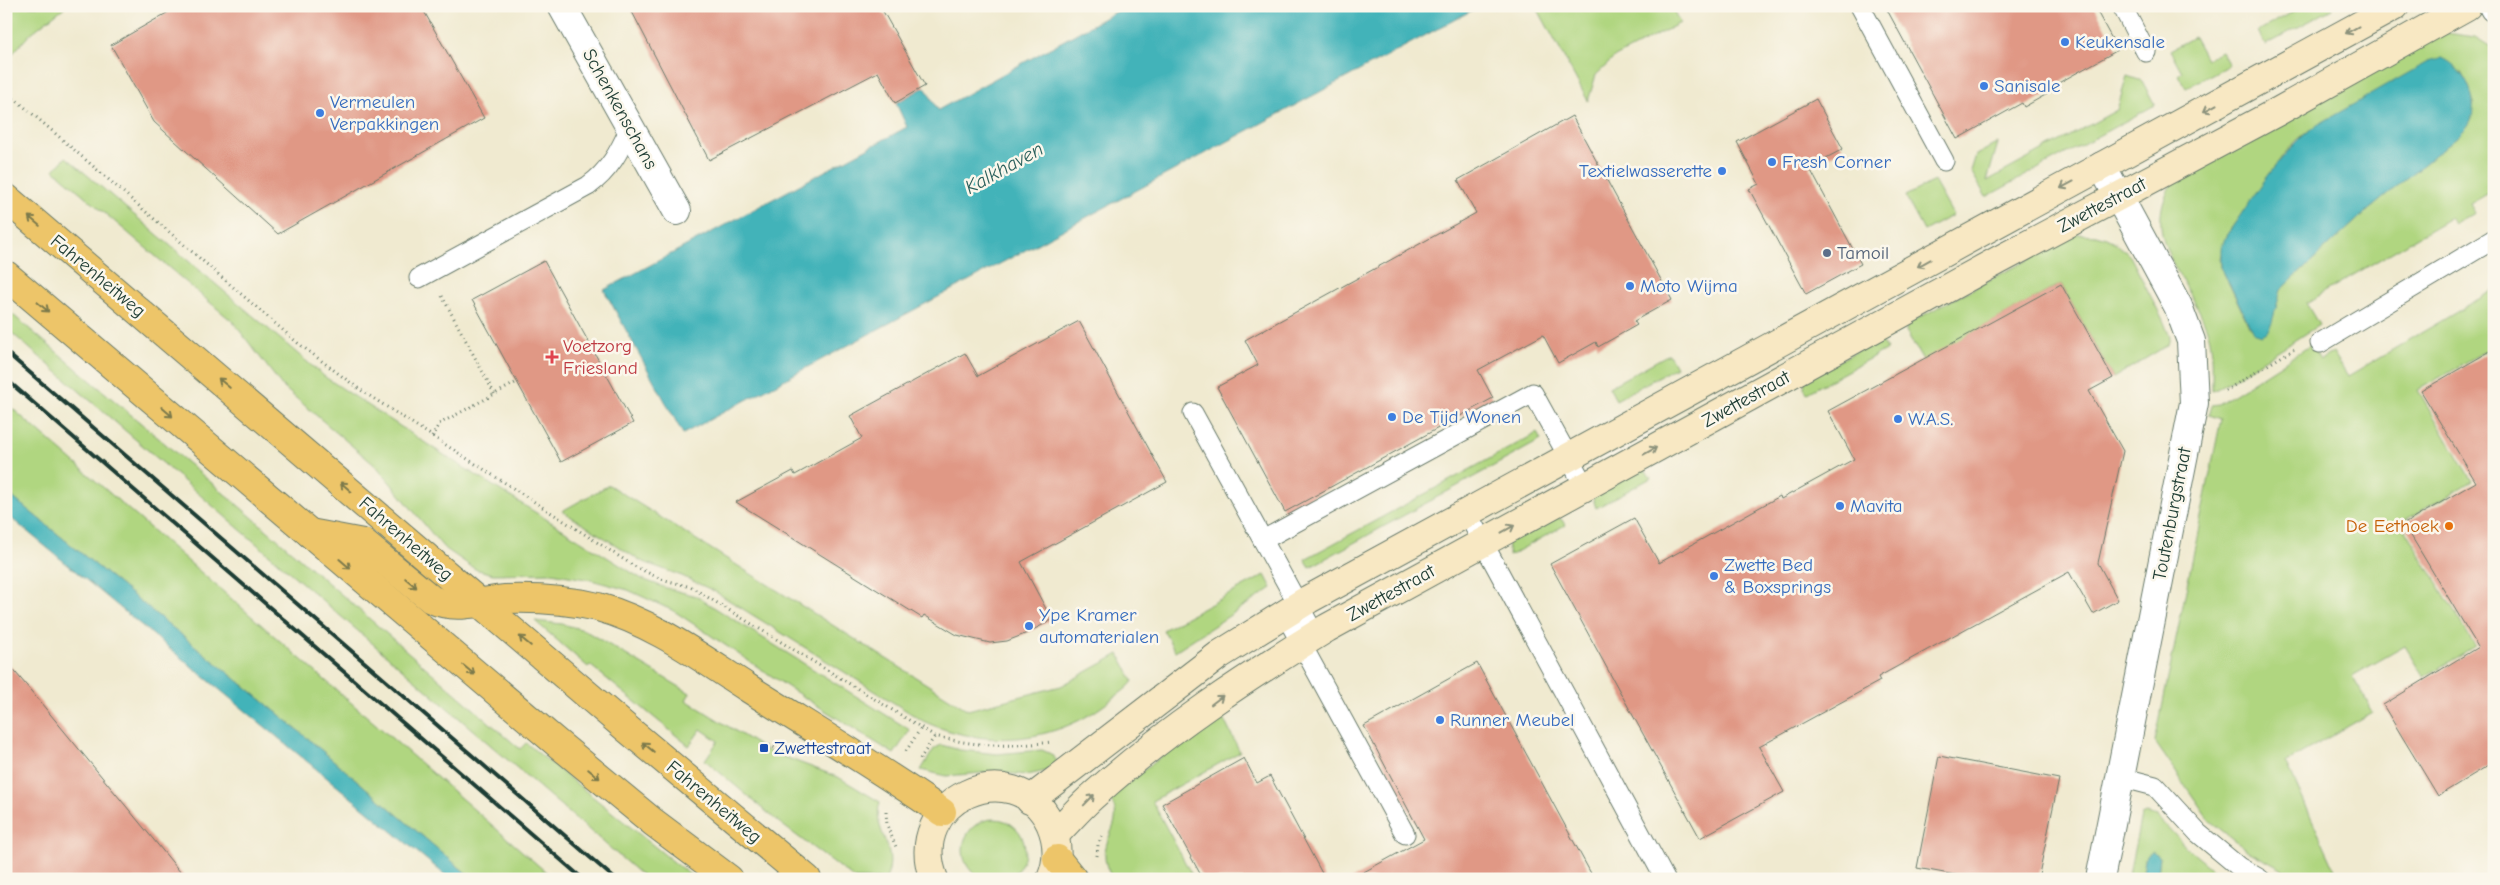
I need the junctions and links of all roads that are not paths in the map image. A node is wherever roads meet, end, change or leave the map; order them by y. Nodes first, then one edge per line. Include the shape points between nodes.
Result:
1 (562, 6) edge
2 (1860, 6) edge
3 (2122, 6) edge
4 (2395, 6) edge
5 (2467, 6) edge
6 (2146, 52) dead end
7 (630, 128) junction
8 (1944, 161) dead end
9 (2102, 166) junction
10 (2118, 196) junction
11 (6, 198) edge
12 (677, 211) dead end
13 (2494, 239) edge
14 (6, 275) edge
15 (424, 275) road end
16 (2320, 342) road end
17 (1193, 413) dead end
18 (1568, 457) junction
19 (1585, 487) junction
20 (1467, 513) junction
21 (308, 533) junction
22 (1263, 540) junction
23 (1484, 542) junction
24 (480, 604) junction
25 (1292, 610) junction
26 (1308, 640) junction
27 (2120, 777) junction
28 (1030, 800) junction
29 (942, 812) junction
30 (1406, 834) dead end
31 (1059, 863) edge
32 (729, 879) edge
33 (807, 879) edge
34 (934, 879) edge
35 (1665, 879) edge
36 (2100, 879) edge
37 (2260, 879) edge

1 - 7 street, Schenkenschans
2 - 8 lane
3 - 6 lane
4 -> 9 street, Zwettestraat
5 - 10 street, Zwettestraat via 2278,112
7 - 12 street, Schenkenschans
7 - 15 lane via 615,160 596,181
9 - 10 street, Toutenburgstraat
9 -> 18 street, Zwettestraat
19 -> 10 street, Zwettestraat
10 - 27 street, Toutenburgstraat via 2178,306 2191,341 2194,402
24 -> 11 main road, Fahrenheitweg
13 - 16 lane
14 -> 21 main road
17 - 22 lane
18 - 19 lane
18 - 20 street, Zwettestraat
18 - 22 lane via 1533,392
23 -> 19 street, Zwettestraat
20 - 23 lane
20 - 25 street, Zwettestraat
21 -> 24 main road via 364,543 440,604
21 -> 32 main road via 557,744
22 - 25 lane
23 - 26 street, Zwettestraat
23 - 35 lane
24 - 29 main road via 546,599 599,608 656,630
33 -> 24 main road, Fahrenheitweg
25 - 26 lane
25 - 28 street, Zwettestraat via 1219,655
26 - 30 lane
31 -> 26 street, Zwettestraat via 1094,794 1239,683
27 - 36 street, Toutenburgstraat
27 - 37 lane via 2155,786 2198,834 2239,867
28 - 29 street via 1012,790 993,787 974,790 956,799
28 - 31 street via 1046,815
29 - 34 street via 929,844

